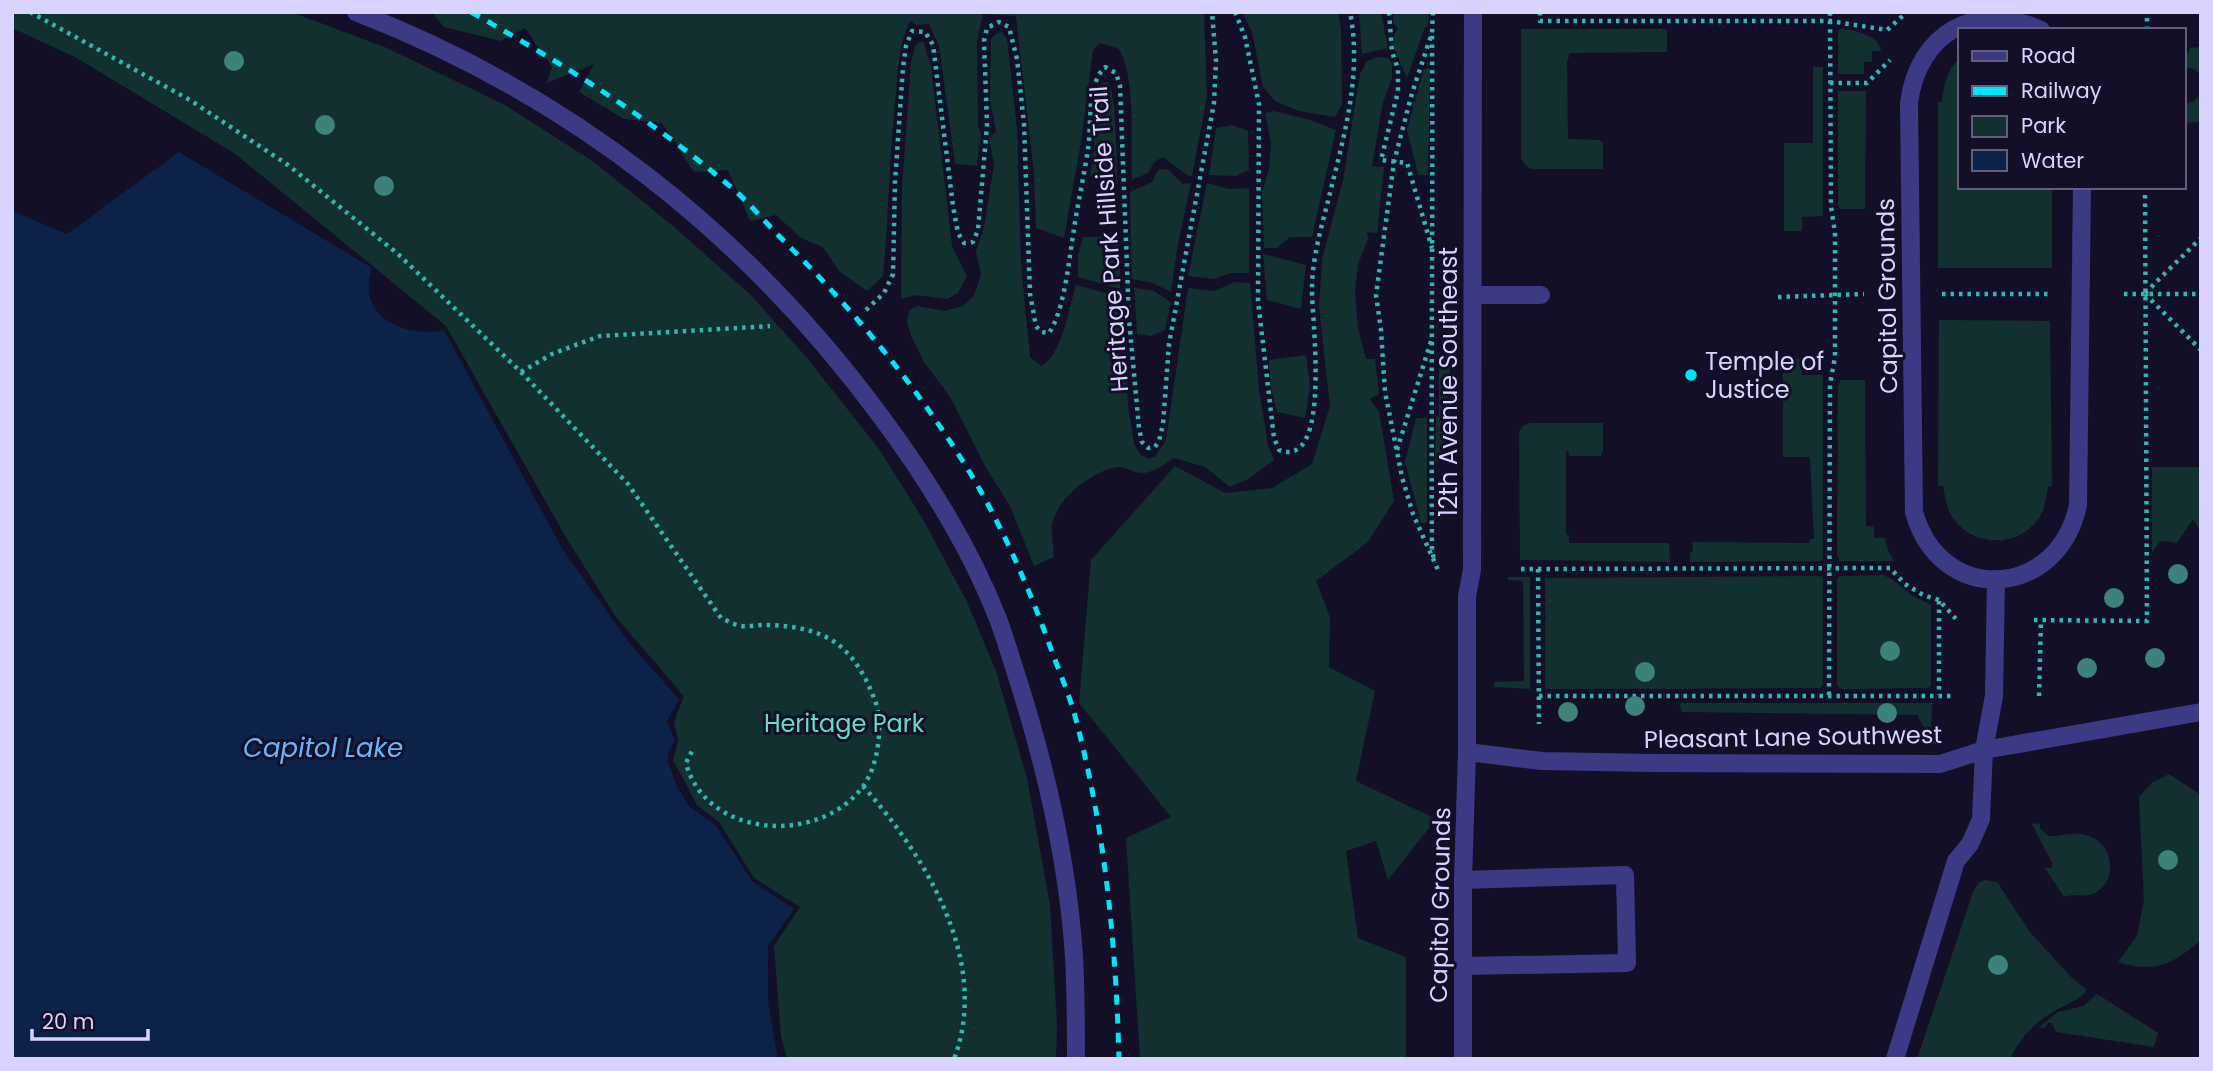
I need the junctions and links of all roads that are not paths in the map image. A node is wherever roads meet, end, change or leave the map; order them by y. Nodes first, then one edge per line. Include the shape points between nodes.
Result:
1 (356, 12) edge
2 (1473, 12) edge
3 (1998, 15) edge
4 (2037, 28) edge
5 (2081, 189) edge
6 (1473, 295) junction
7 (1541, 295) dead end
8 (1996, 579) junction
9 (2201, 712) edge
10 (1984, 750) junction
11 (1466, 752) junction
12 (1463, 880) junction
13 (1463, 966) junction
14 (1076, 1059) edge
15 (1463, 1059) edge
16 (1895, 1059) edge

1 - 14 street via 450,52 531,96 648,175 772,285 856,382 914,463 980,577 1039,747 1068,902
2 - 6 street, 12th Avenue Southeast
3 - 4 street, Capitol Grounds
3 - 8 street, Capitol Grounds via 1961,24 1935,42 1918,66 1909,103 1914,512 1931,549 1942,560 1970,576
5 - 8 street, Capitol Grounds via 2078,505 2068,535 2050,558 2022,575
6 - 7 street
6 - 11 street, 12th Avenue Southeast
8 - 10 street via 1994,695
9 - 10 street, Pleasant Lane Southwest
10 - 11 street, Pleasant Lane Southwest via 1940,764 1542,761
10 - 16 street via 1981,820 1956,861
11 - 12 street, Capitol Grounds
12 - 13 street, Capitol Grounds
12 - 13 street via 1625,876 1627,963
13 - 15 street, Capitol Grounds

